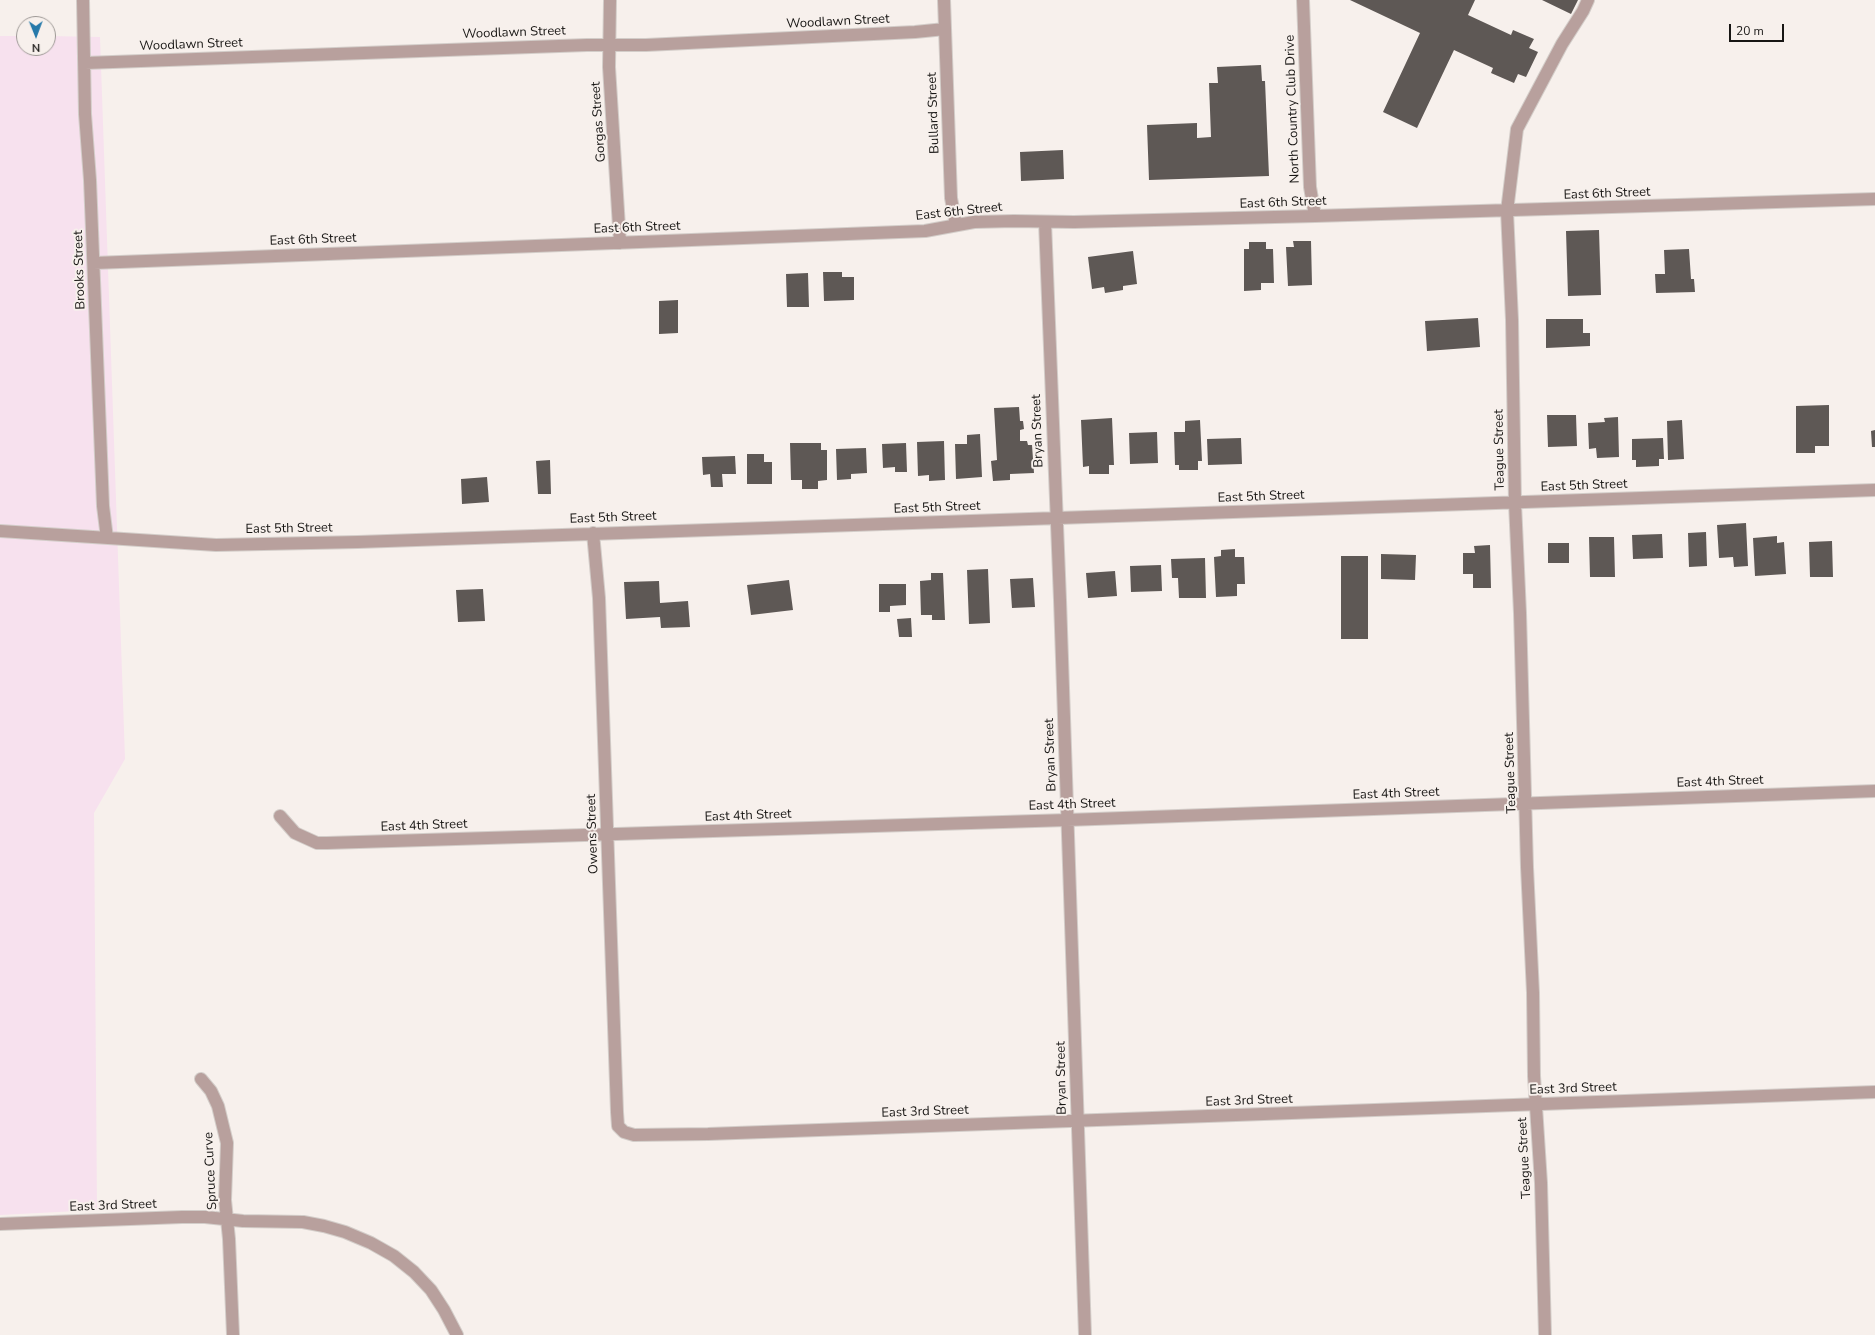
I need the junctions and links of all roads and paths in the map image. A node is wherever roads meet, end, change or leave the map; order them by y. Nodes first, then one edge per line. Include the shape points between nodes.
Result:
1 (83, 0) edge
2 (610, 0) edge
3 (944, 0) edge
4 (1302, 0) edge
5 (1588, 0) edge
6 (945, 28) junction
7 (610, 45) junction
8 (85, 63) junction
9 (1875, 199) edge
10 (1507, 211) junction
11 (1315, 216) junction
12 (1045, 222) junction
13 (956, 225) junction
14 (620, 243) junction
15 (94, 263) junction
16 (1875, 490) edge
17 (1515, 503) junction
18 (1056, 518) junction
19 (0, 531) edge
20 (592, 533) junction
21 (106, 538) junction
22 (1875, 791) edge
23 (1526, 803) junction
24 (280, 816) dead end
25 (1067, 820) junction
26 (607, 834) junction
27 (201, 1079) dead end
28 (1875, 1092) edge
29 (1536, 1104) junction
30 (1077, 1121) junction
31 (624, 1132) joint
32 (227, 1219) junction
33 (0, 1224) edge
34 (233, 1335) edge
35 (457, 1335) edge
36 (1085, 1335) edge
37 (1545, 1335) edge

1 - 8 street, Brooks Street
2 - 7 street, Gorgas Street
3 - 6 street, Bullard Street
4 - 11 street, North Country Club Drive via 1310,187
5 - 10 street, Teague Street via 1517,128
6 - 7 street, Woodlawn Street via 915,32 733,42
6 - 13 street, Bullard Street via 951,198
7 - 8 street, Woodlawn Street
7 - 14 street, Gorgas Street via 609,67
8 - 15 street, Brooks Street via 85,114
9 - 10 street, East 6th Street
10 - 11 street, East 6th Street
10 - 17 street, Teague Street via 1512,320
11 - 12 street, East 6th Street
12 - 13 street, East 6th Street via 981,222
12 - 18 street, Bryan Street
13 - 14 street, East 6th Street via 925,231
14 - 15 street, East 6th Street
15 - 21 street, Brooks Street
16 - 17 street, East 5th Street
17 - 18 street, East 5th Street
17 - 23 street, Teague Street
18 - 20 street, East 5th Street
18 - 25 street, Bryan Street
19 - 21 street, East 5th Street
20 - 21 street, East 5th Street via 216,545
20 - 26 street, Owens Street via 599,598
22 - 23 street, East 4th Street
23 - 25 street, East 4th Street
23 - 29 street, Teague Street
24 - 26 street, East 4th Street via 295,833 317,843
25 - 26 street, East 4th Street
25 - 30 street, Bryan Street
26 - 31 street, Owens Street via 617,1112 618,1126
27 - 32 street, Spruce Curve via 211,1091 218,1106 225,1135
28 - 29 street, East 3rd Street
29 - 30 street, East 3rd Street
29 - 37 street, Teague Street via 1542,1191
30 - 31 street, East 3rd Street via 708,1134 634,1135
30 - 36 street, Bryan Street
32 - 33 street, East 3rd Street via 182,1217
32 - 34 street, Spruce Curve
32 - 35 street, Spruce Curve via 303,1222 345,1232 371,1243 394,1256 431,1290

